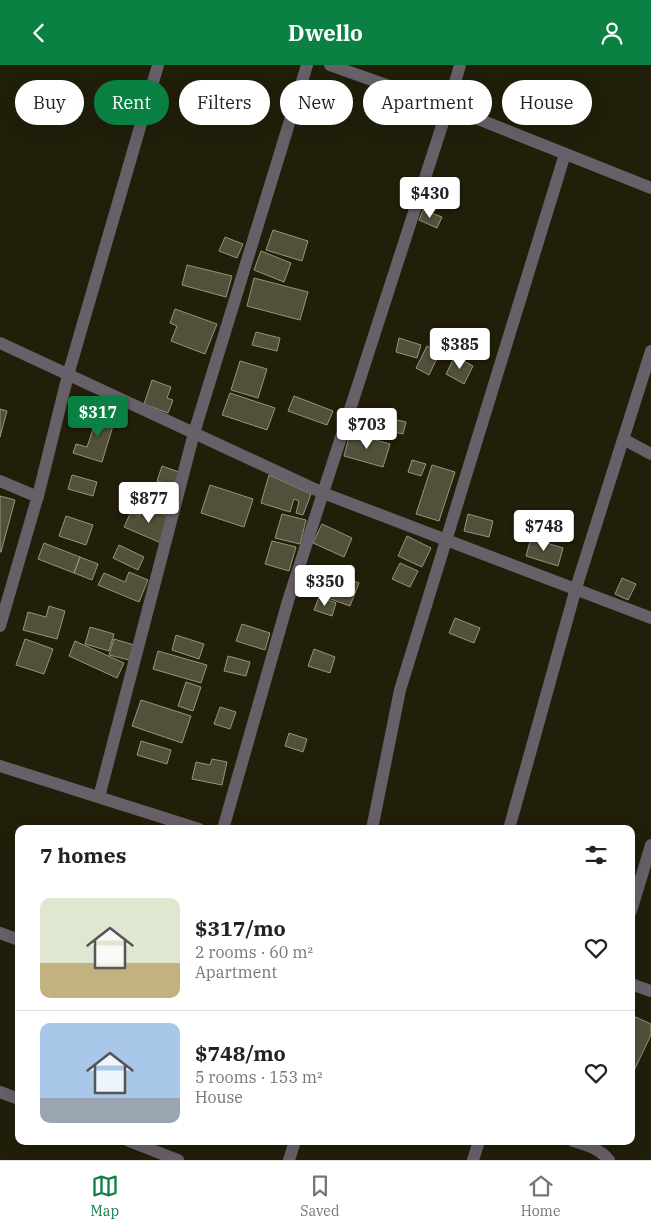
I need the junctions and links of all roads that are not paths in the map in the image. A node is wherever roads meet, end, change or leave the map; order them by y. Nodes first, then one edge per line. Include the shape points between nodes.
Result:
1 (158, 65) edge
2 (307, 65) edge
3 (330, 65) edge
4 (460, 65) edge
5 (372, 80) edge
6 (456, 80) edge
7 (442, 125) edge
8 (492, 125) edge
9 (566, 154) junction
10 (651, 189) edge
11 (0, 343) edge
12 (651, 351) edge
13 (68, 375) junction
14 (194, 433) junction
15 (623, 439) junction
16 (651, 453) edge
17 (0, 481) edge
18 (323, 493) junction
19 (38, 497) junction
20 (448, 540) junction
21 (576, 588) junction
22 (651, 618) edge
23 (0, 626) edge
24 (0, 766) edge
25 (99, 797) junction
26 (186, 825) edge
27 (224, 825) edge
28 (373, 825) edge
29 (510, 825) edge
30 (651, 845) edge
31 (635, 898) edge
32 (0, 933) edge
33 (15, 939) edge
34 (635, 985) edge
35 (651, 991) edge
36 (0, 1092) edge
37 (15, 1098) edge
38 (139, 1145) edge
39 (293, 1145) edge
40 (479, 1145) edge
41 (588, 1145) edge
42 (178, 1160) edge
43 (289, 1160) edge
44 (473, 1160) edge
45 (609, 1160) edge

1 - 13 street
2 - 14 street
3 - 5 street
4 - 6 street
7 - 18 street
8 - 9 street
9 - 10 street
9 - 20 street
11 - 13 street
12 - 15 street
13 - 14 street
13 - 19 street
14 - 18 street
14 - 25 street
15 - 16 street
15 - 21 street
17 - 19 street
18 - 20 street
18 - 27 street via 288,601
19 - 23 street
20 - 21 street
20 - 28 street via 400,691
21 - 22 street
21 - 29 street
24 - 25 street
25 - 26 street
30 - 31 street
32 - 33 street
34 - 35 street
36 - 37 street
38 - 42 street
39 - 43 street
40 - 44 street
41 - 45 street

